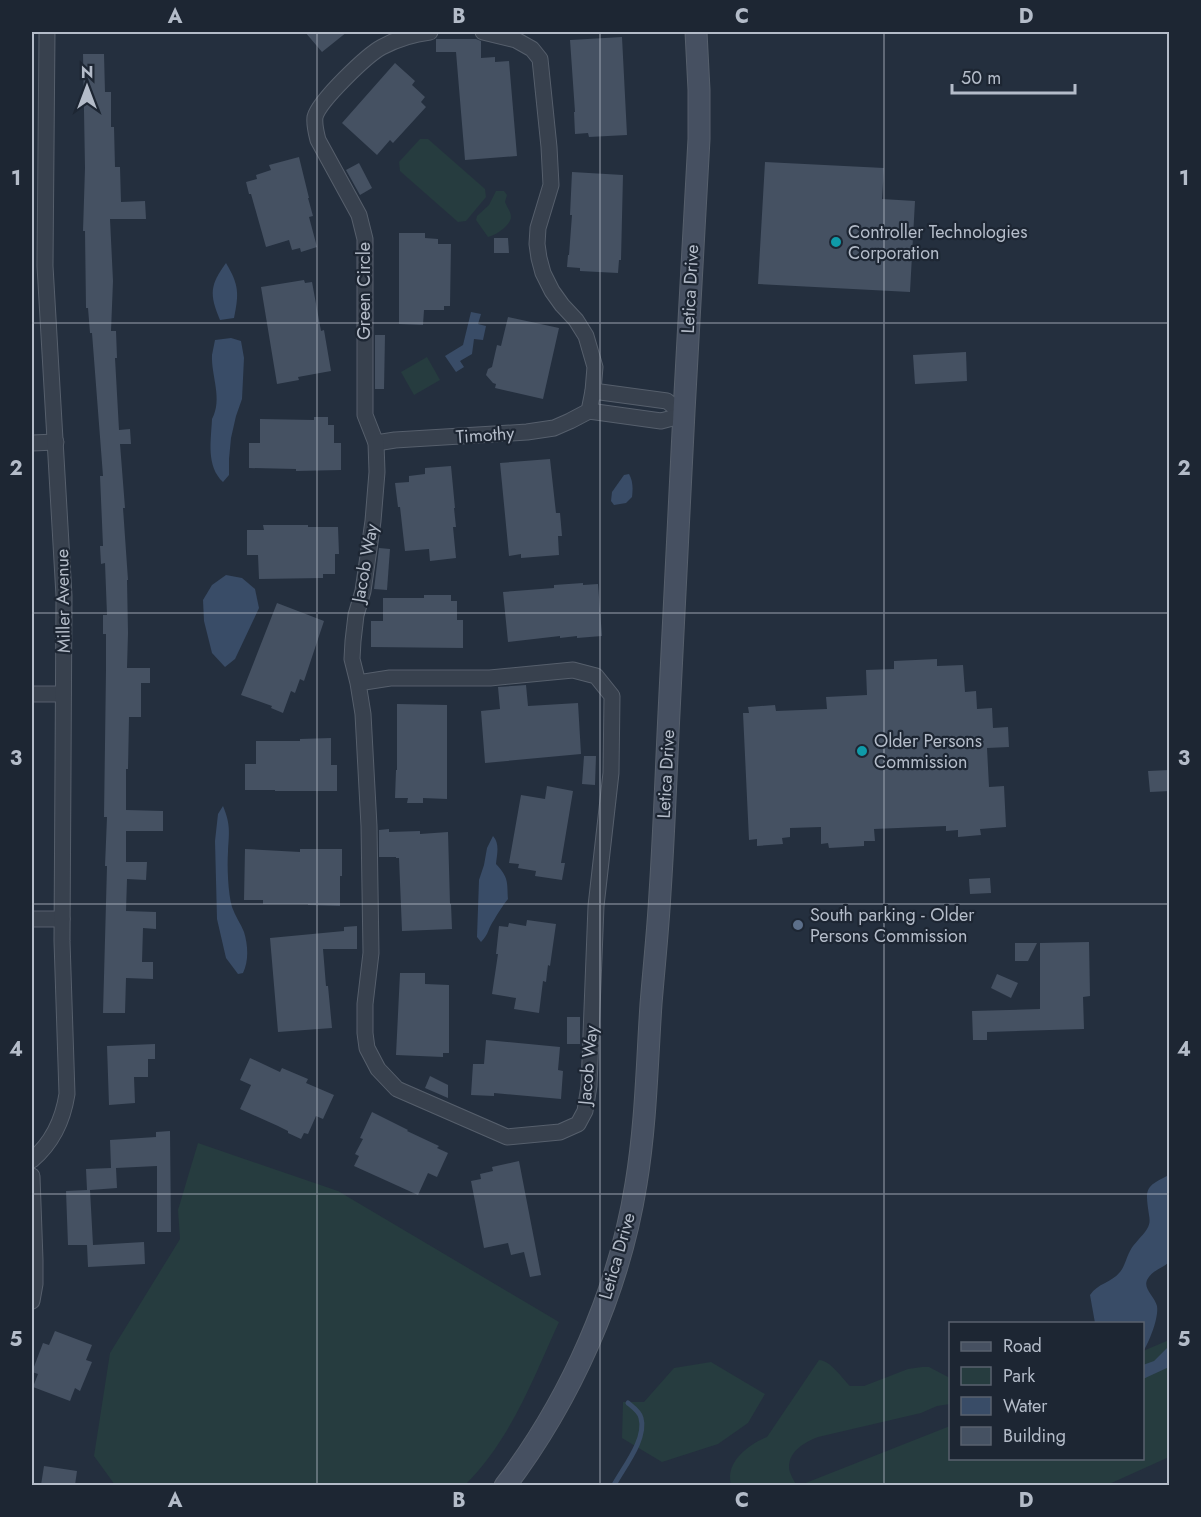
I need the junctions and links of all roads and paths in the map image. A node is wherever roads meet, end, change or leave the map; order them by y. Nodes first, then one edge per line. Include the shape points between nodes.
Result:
1 (47, 32) edge
2 (430, 32) edge
3 (483, 32) edge
4 (696, 32) edge
5 (593, 391) junction
6 (589, 411) junction
7 (684, 415) junction
8 (56, 442) junction
9 (32, 443) edge
10 (376, 443) junction
11 (358, 683) junction
12 (32, 694) edge
13 (63, 694) junction
14 (32, 919) edge
15 (62, 919) junction
16 (32, 1160) edge
17 (32, 1176) edge
18 (32, 1301) edge
19 (505, 1485) edge

1 - 8 street, Miller Avenue via 45,266
2 - 10 street, Green Circle via 379,48 341,82 315,119 318,140 359,215 365,239 364,415
3 - 5 street via 516,40 540,59 551,185 538,228 538,258 552,291 586,336 595,367
4 - 7 street, Letica Drive via 699,139
5 - 6 street
5 - 7 street via 667,401
6 - 7 street via 661,421
6 - 10 street, Timothy via 554,428
7 - 19 street, Letica Drive via 660,892 636,1184 607,1298 580,1363 537,1439
8 - 9 street
8 - 13 street, Miller Avenue via 64,596
10 - 11 street, Jacob Way via 373,521 353,641 352,659
11 - 11 street, Jacob Way via 369,826 371,952 365,1004 367,1048 378,1069 397,1089 507,1137 560,1132 578,1124 585,1111 589,1086 596,906 611,773 612,696 596,676 573,669 490,678 390,678
12 - 13 street
13 - 15 street, Miller Avenue
14 - 15 street
15 - 16 street, Miller Avenue via 67,1094 56,1131
17 - 18 street

